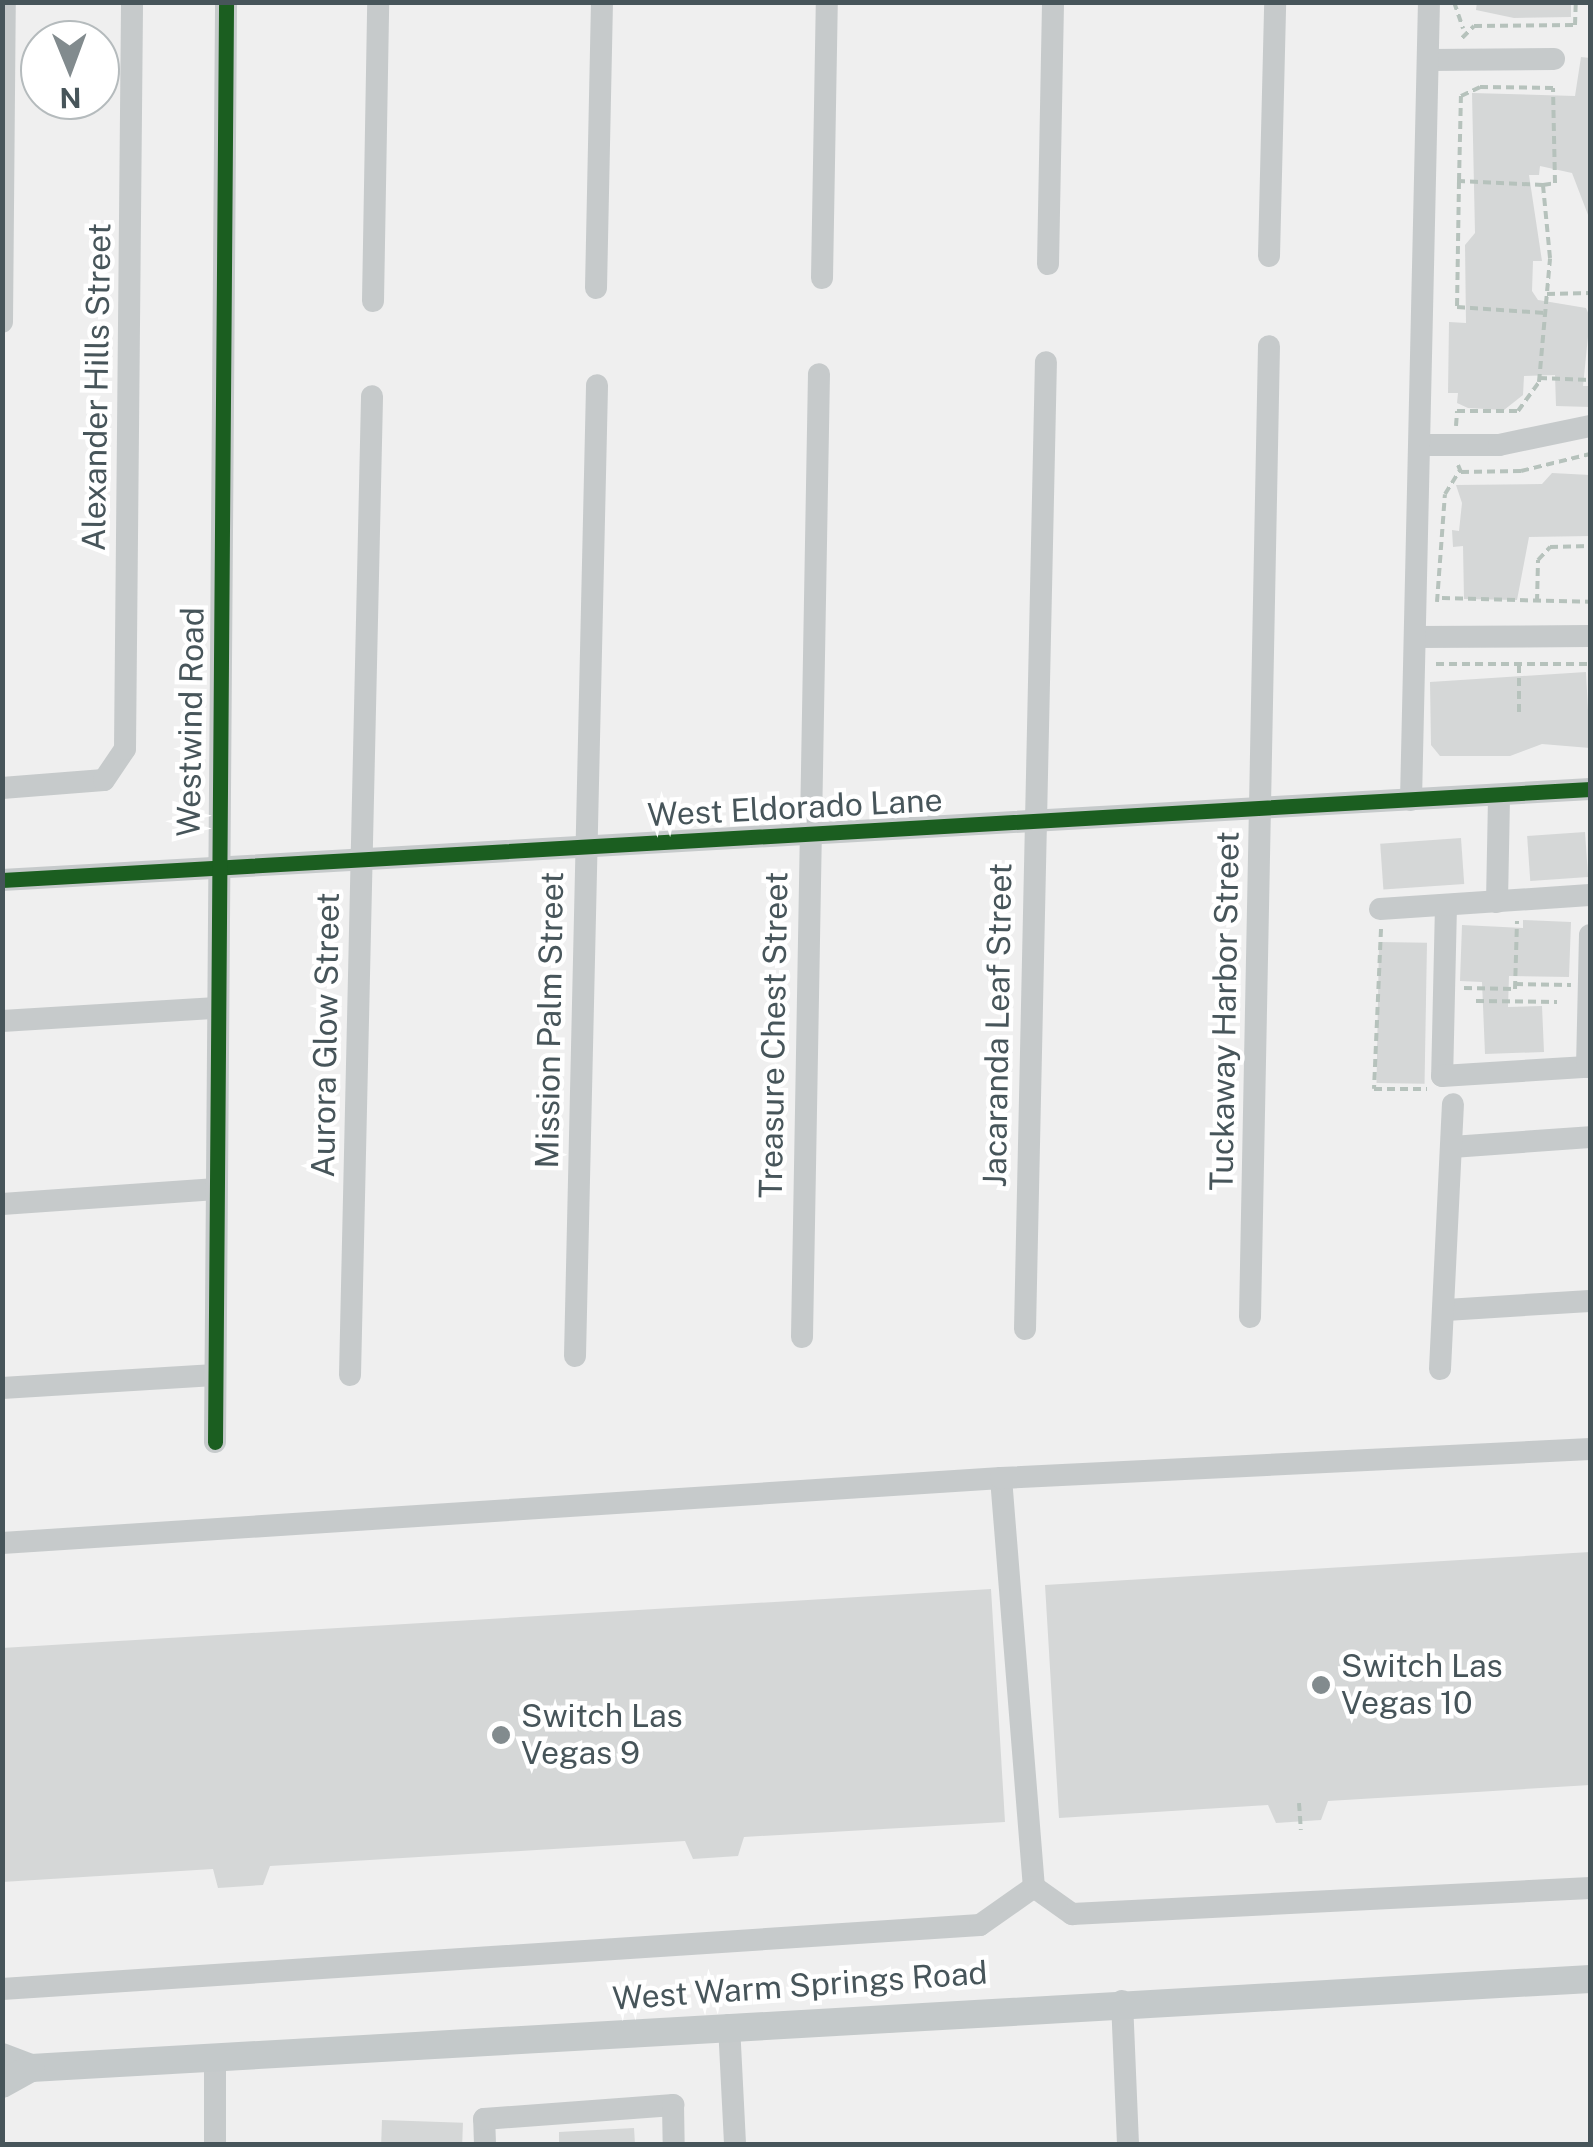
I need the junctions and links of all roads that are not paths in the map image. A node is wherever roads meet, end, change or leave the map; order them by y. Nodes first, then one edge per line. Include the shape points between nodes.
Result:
1 (6, 2) edge
2 (132, 2) edge
3 (226, 2) edge
4 (378, 2) edge
5 (602, 2) edge
6 (827, 2) edge
7 (1052, 2) edge
8 (1276, 2) edge
9 (1429, 2) edge
10 (1554, 59) dead end
11 (1428, 60) junction
12 (1269, 256) dead end
13 (1048, 264) dead end
14 (822, 278) dead end
15 (596, 288) dead end
16 (373, 300) dead end
17 (2, 322) edge
18 (1269, 346) dead end
19 (1046, 362) dead end
20 (819, 374) dead end
21 (597, 385) dead end
22 (372, 396) dead end
23 (1590, 426) edge
24 (1421, 445) junction
25 (1590, 636) edge
26 (1423, 637) junction
27 (2, 788) edge
28 (1590, 789) edge
29 (1498, 795) junction
30 (1411, 800) junction
31 (1262, 809) junction
32 (1035, 822) junction
33 (810, 835) junction
34 (586, 847) junction
35 (362, 860) junction
36 (218, 868) junction
37 (2, 880) edge
38 (1590, 896) edge
39 (1497, 902) junction
40 (1446, 905) junction
41 (1380, 909) road end
42 (1590, 935) edge
43 (1589, 985) edge
44 (217, 1008) junction
45 (2, 1021) edge
46 (1453, 1104) dead end
47 (1590, 1137) edge
48 (1452, 1146) junction
49 (216, 1189) junction
50 (2, 1204) edge
51 (1590, 1301) edge
52 (1446, 1310) junction
53 (1250, 1317) dead end
54 (1025, 1329) dead end
55 (802, 1338) dead end
56 (575, 1356) dead end
57 (1440, 1368) dead end
58 (215, 1375) junction
59 (350, 1375) dead end
60 (2, 1388) edge
61 (215, 1442) dead end
62 (1590, 1449) edge
63 (1001, 1478) junction
64 (2, 1543) edge
65 (1034, 1887) junction
66 (1590, 1888) edge
67 (1585, 1973) edge
68 (2, 1988) edge
69 (1122, 2001) junction
70 (729, 2025) junction
71 (2, 2057) edge
72 (215, 2058) junction
73 (31, 2068) junction
74 (2, 2084) edge
75 (216, 2144) edge
76 (485, 2144) edge
77 (674, 2144) edge
78 (735, 2144) edge
79 (1128, 2144) edge

1 - 17 street
2 - 27 street, Alexander Hills Street via 125,749 116,769 94,782
3 - 36 street, Westwind Road
4 - 16 street
5 - 15 street
6 - 14 street
7 - 13 street
8 - 12 street
9 - 11 street
10 - 11 street
11 - 24 street
18 - 31 street, Tuckaway Harbor Street
19 - 32 street, Jacaranda Leaf Street
20 - 33 street, Treasure Chest Street
21 - 34 street, Mission Palm Street
22 - 35 street, Aurora Glow Street
23 - 24 street via 1500,445
24 - 26 street
25 - 26 street
26 - 30 street
28 - 29 street, West Eldorado Lane
29 - 30 street, West Eldorado Lane
29 - 39 street
30 - 31 street, West Eldorado Lane
31 - 32 street, West Eldorado Lane
31 - 53 street, Tuckaway Harbor Street
32 - 33 street, West Eldorado Lane
32 - 54 street, Jacaranda Leaf Street
33 - 34 street, West Eldorado Lane
33 - 55 street, Treasure Chest Street
34 - 35 street, West Eldorado Lane
34 - 56 street, Mission Palm Street
35 - 36 street, West Eldorado Lane
35 - 59 street, Aurora Glow Street
36 - 37 street, West Eldorado Lane
36 - 44 street, Westwind Road
38 - 39 street
39 - 40 street
40 - 41 street
40 - 43 street via 1442,1076 1587,1068
42 - 43 street
44 - 45 street
44 - 49 street, Westwind Road
46 - 48 street
47 - 48 street
48 - 52 street
49 - 50 street
49 - 58 street, Westwind Road
51 - 52 street
52 - 57 street
58 - 60 street
58 - 61 street, Westwind Road
62 - 63 street
63 - 64 street
63 - 65 street
65 - 66 street via 1072,1914
65 - 68 street via 980,1925
67 - 69 main road, West Warm Springs Road
69 - 70 main road, West Warm Springs Road
69 - 79 street
70 - 72 main road, West Warm Springs Road
70 - 78 street
71 - 73 main road, West Warm Springs Road
72 - 73 main road, West Warm Springs Road
72 - 75 street
73 - 74 main road, West Warm Springs Road
76 - 77 street via 484,2119 672,2106

